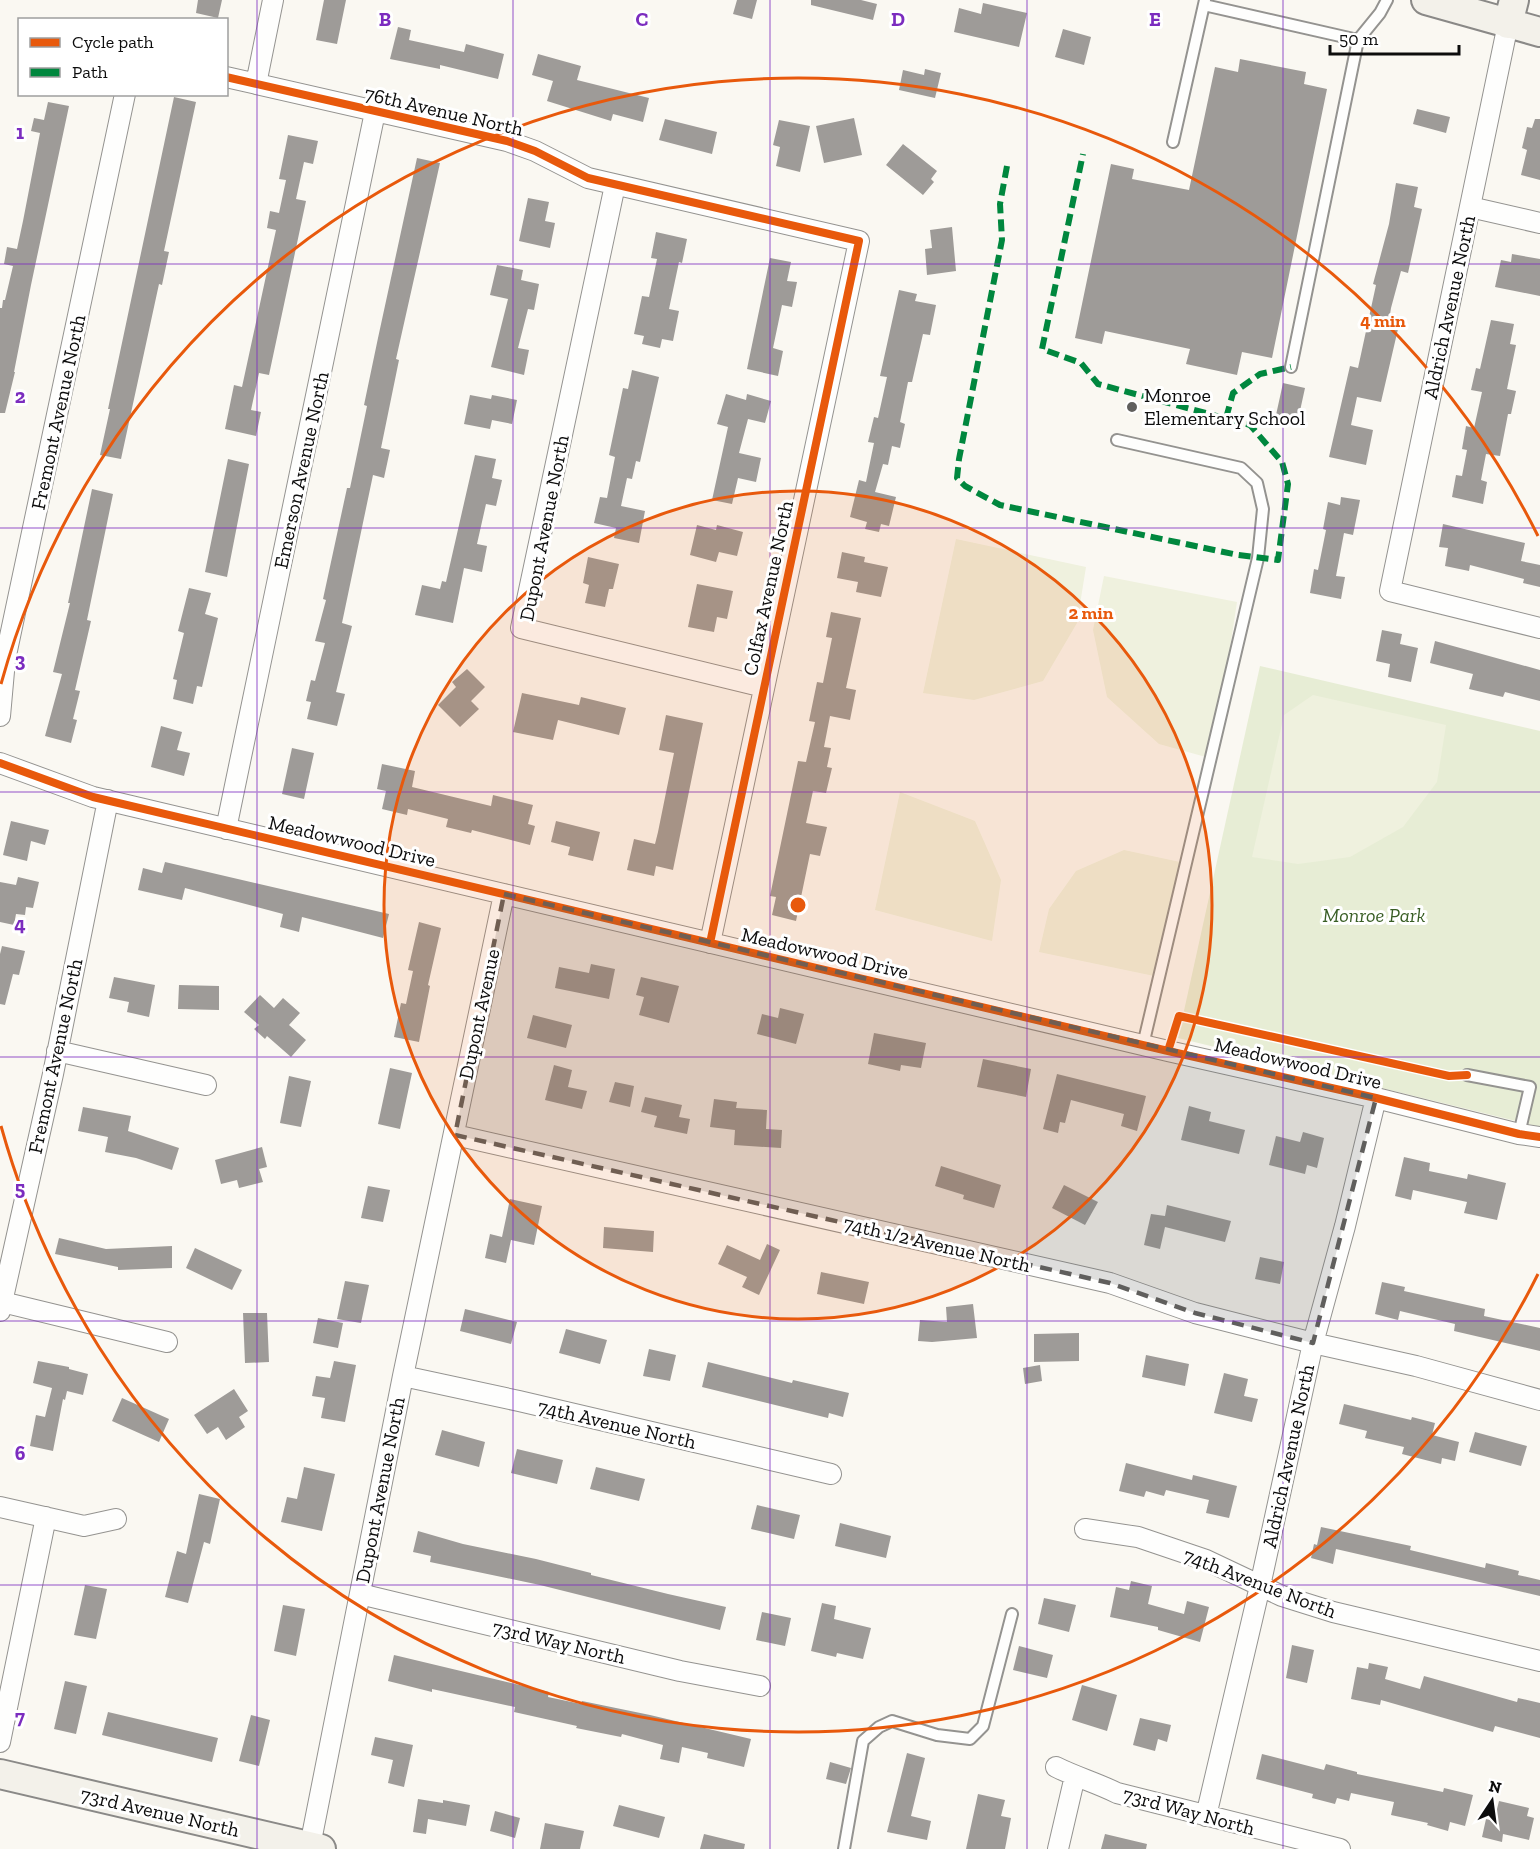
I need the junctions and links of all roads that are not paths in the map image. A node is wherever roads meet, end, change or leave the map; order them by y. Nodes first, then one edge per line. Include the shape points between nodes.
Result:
1 (273, 0) edge
2 (1387, 0) edge
3 (1426, 0) edge
4 (1205, 2) edge
5 (1511, 12) edge
6 (1540, 32) edge
7 (1358, 40) junction
8 (228, 77) edge
9 (256, 84) junction
10 (123, 101) edge
11 (375, 112) junction
12 (1173, 142) dead end
13 (615, 185) junction
14 (1470, 207) junction
15 (1540, 223) edge
16 (859, 241) joint
17 (1291, 367) dead end
18 (1117, 440) dead end
19 (1540, 628) edge
20 (764, 687) junction
21 (0, 716) edge
22 (0, 763) edge
23 (108, 800) junction
24 (226, 829) junction
25 (504, 894) junction
26 (710, 943) junction
27 (1143, 1045) junction
28 (57, 1051) junction
29 (1467, 1075) dead end
30 (206, 1085) dead end
31 (1376, 1098) junction
32 (1519, 1134) junction
33 (455, 1135) junction
34 (1540, 1137) edge
35 (1, 1306) edge
36 (166, 1342) dead end
37 (1313, 1343) junction
38 (403, 1376) junction
39 (1540, 1400) edge
40 (831, 1474) dead end
41 (0, 1507) edge
42 (46, 1517) junction
43 (116, 1519) dead end
44 (1085, 1529) dead end
45 (1260, 1586) junction
46 (360, 1594) junction
47 (1012, 1614) dead end
48 (1540, 1661) edge
49 (760, 1686) dead end
50 (0, 1742) edge
51 (1056, 1767) dead end
52 (0, 1774) edge
53 (1075, 1776) junction
54 (1206, 1816) junction
55 (315, 1848) edge
56 (844, 1849) edge
57 (1058, 1849) edge
58 (1340, 1849) edge

1 - 9 street
2 - 7 lane
3 - 5 street
4 - 7 lane
4 - 12 lane
5 - 6 street
5 - 14 street, Aldrich Avenue North
7 - 17 lane
8 - 9 street, 76th Avenue North
9 - 11 street, 76th Avenue North
10 - 21 street, Fremont Avenue North via 5,660
11 - 13 street, 76th Avenue North via 507,141 588,178
11 - 24 street, Emerson Avenue North
13 - 16 street, 76th Avenue North
13 - 20 street, Dupont Avenue North via 521,628
14 - 15 street
14 - 19 street, Aldrich Avenue North via 1390,591
16 - 20 street, Colfax Avenue North
18 - 27 lane via 1241,468 1257,483 1263,509 1258,558
20 - 26 street, Colfax Avenue North
22 - 23 street, Meadowwood Drive
23 - 24 street, Meadowwood Drive
23 - 28 street, Fremont Avenue North
24 - 25 street, Meadowwood Drive
25 - 26 street, Meadowwood Drive
25 - 33 street, Dupont Avenue
26 - 27 street, Meadowwood Drive
27 - 31 street, Meadowwood Drive
28 - 30 street
28 - 35 street, Fremont Avenue North
29 - 32 lane via 1530,1088
31 - 32 street, Meadowwood Drive
31 - 37 street, Aldrich Avenue North
32 - 34 street, Meadowwood Drive
33 - 37 street, 74th 1/2 Avenue North via 1110,1283 1195,1313
33 - 38 street, Dupont Avenue North
35 - 36 street
37 - 39 street, 74th 1/2 Avenue North
37 - 45 street, Aldrich Avenue North
38 - 40 street, 74th Avenue North
38 - 46 street, Dupont Avenue North
41 - 42 street
42 - 43 street via 84,1526
42 - 50 street
44 - 45 street, 74th Avenue North via 1138,1537 1206,1560
45 - 48 street, 74th Avenue North via 1333,1612
45 - 54 street, Aldrich Avenue North
46 - 49 street, 73rd Way North via 680,1671
46 - 55 street, Dupont Avenue North
47 - 56 lane via 984,1726 970,1739 937,1735 892,1721 879,1726 862,1741
51 - 53 street, 73rd Way North
52 - 55 street, 73rd Avenue North
53 - 54 street, 73rd Way North via 1117,1793
53 - 57 street
54 - 58 street, 73rd Way North

